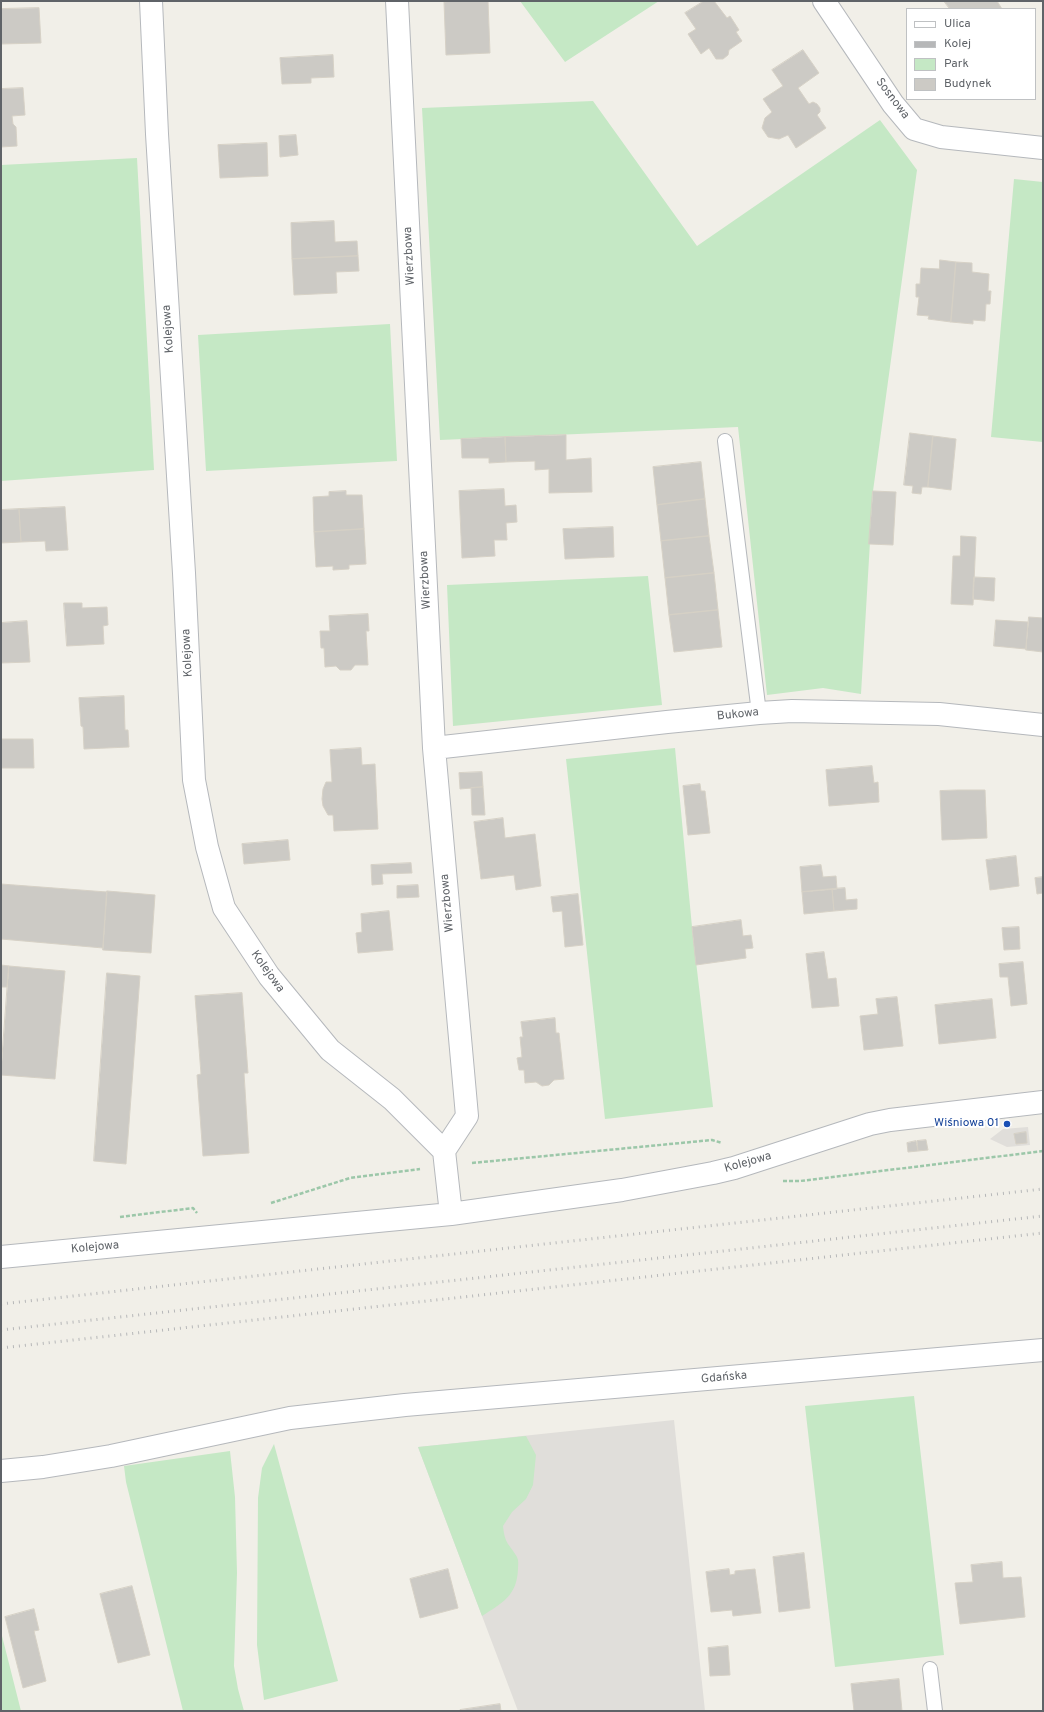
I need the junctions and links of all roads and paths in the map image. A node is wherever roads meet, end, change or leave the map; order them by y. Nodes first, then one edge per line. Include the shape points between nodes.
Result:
1 (151, 1) edge
2 (398, 1) edge
3 (824, 1) edge
4 (1043, 148) edge
5 (725, 441) dead end
6 (758, 713) junction
7 (1043, 724) edge
8 (434, 748) junction
9 (1043, 1102) edge
10 (724, 1145) dead end
11 (444, 1151) junction
12 (1043, 1151) edge
13 (470, 1163) dead end
14 (424, 1169) dead end
15 (782, 1181) dead end
16 (269, 1204) dead end
17 (193, 1208) dead end
18 (451, 1214) junction
19 (198, 1215) dead end
20 (1, 1257) edge
21 (1043, 1350) edge
22 (1, 1471) edge
23 (930, 1669) dead end
24 (936, 1711) edge

1 - 11 street, Kolejowa via 186,598 194,780 207,847 224,908 269,976 330,1050 392,1098
2 - 8 street, Wierzbowa
3 - 4 street, Sosnowa via 893,104 914,129 941,137
5 - 6 lane
6 - 7 street, Bukowa via 792,711 939,714
6 - 8 street, Bukowa
8 - 11 street, Wierzbowa via 467,1116
9 - 18 street, Kolejowa via 890,1120 713,1173 622,1190
10 - 13 path via 712,1140
11 - 18 street
12 - 15 path via 800,1181
14 - 16 path via 350,1178
17 - 19 path
18 - 20 street, Kolejowa
21 - 22 street, Gdańska via 405,1405 290,1418 112,1456
23 - 24 lane

